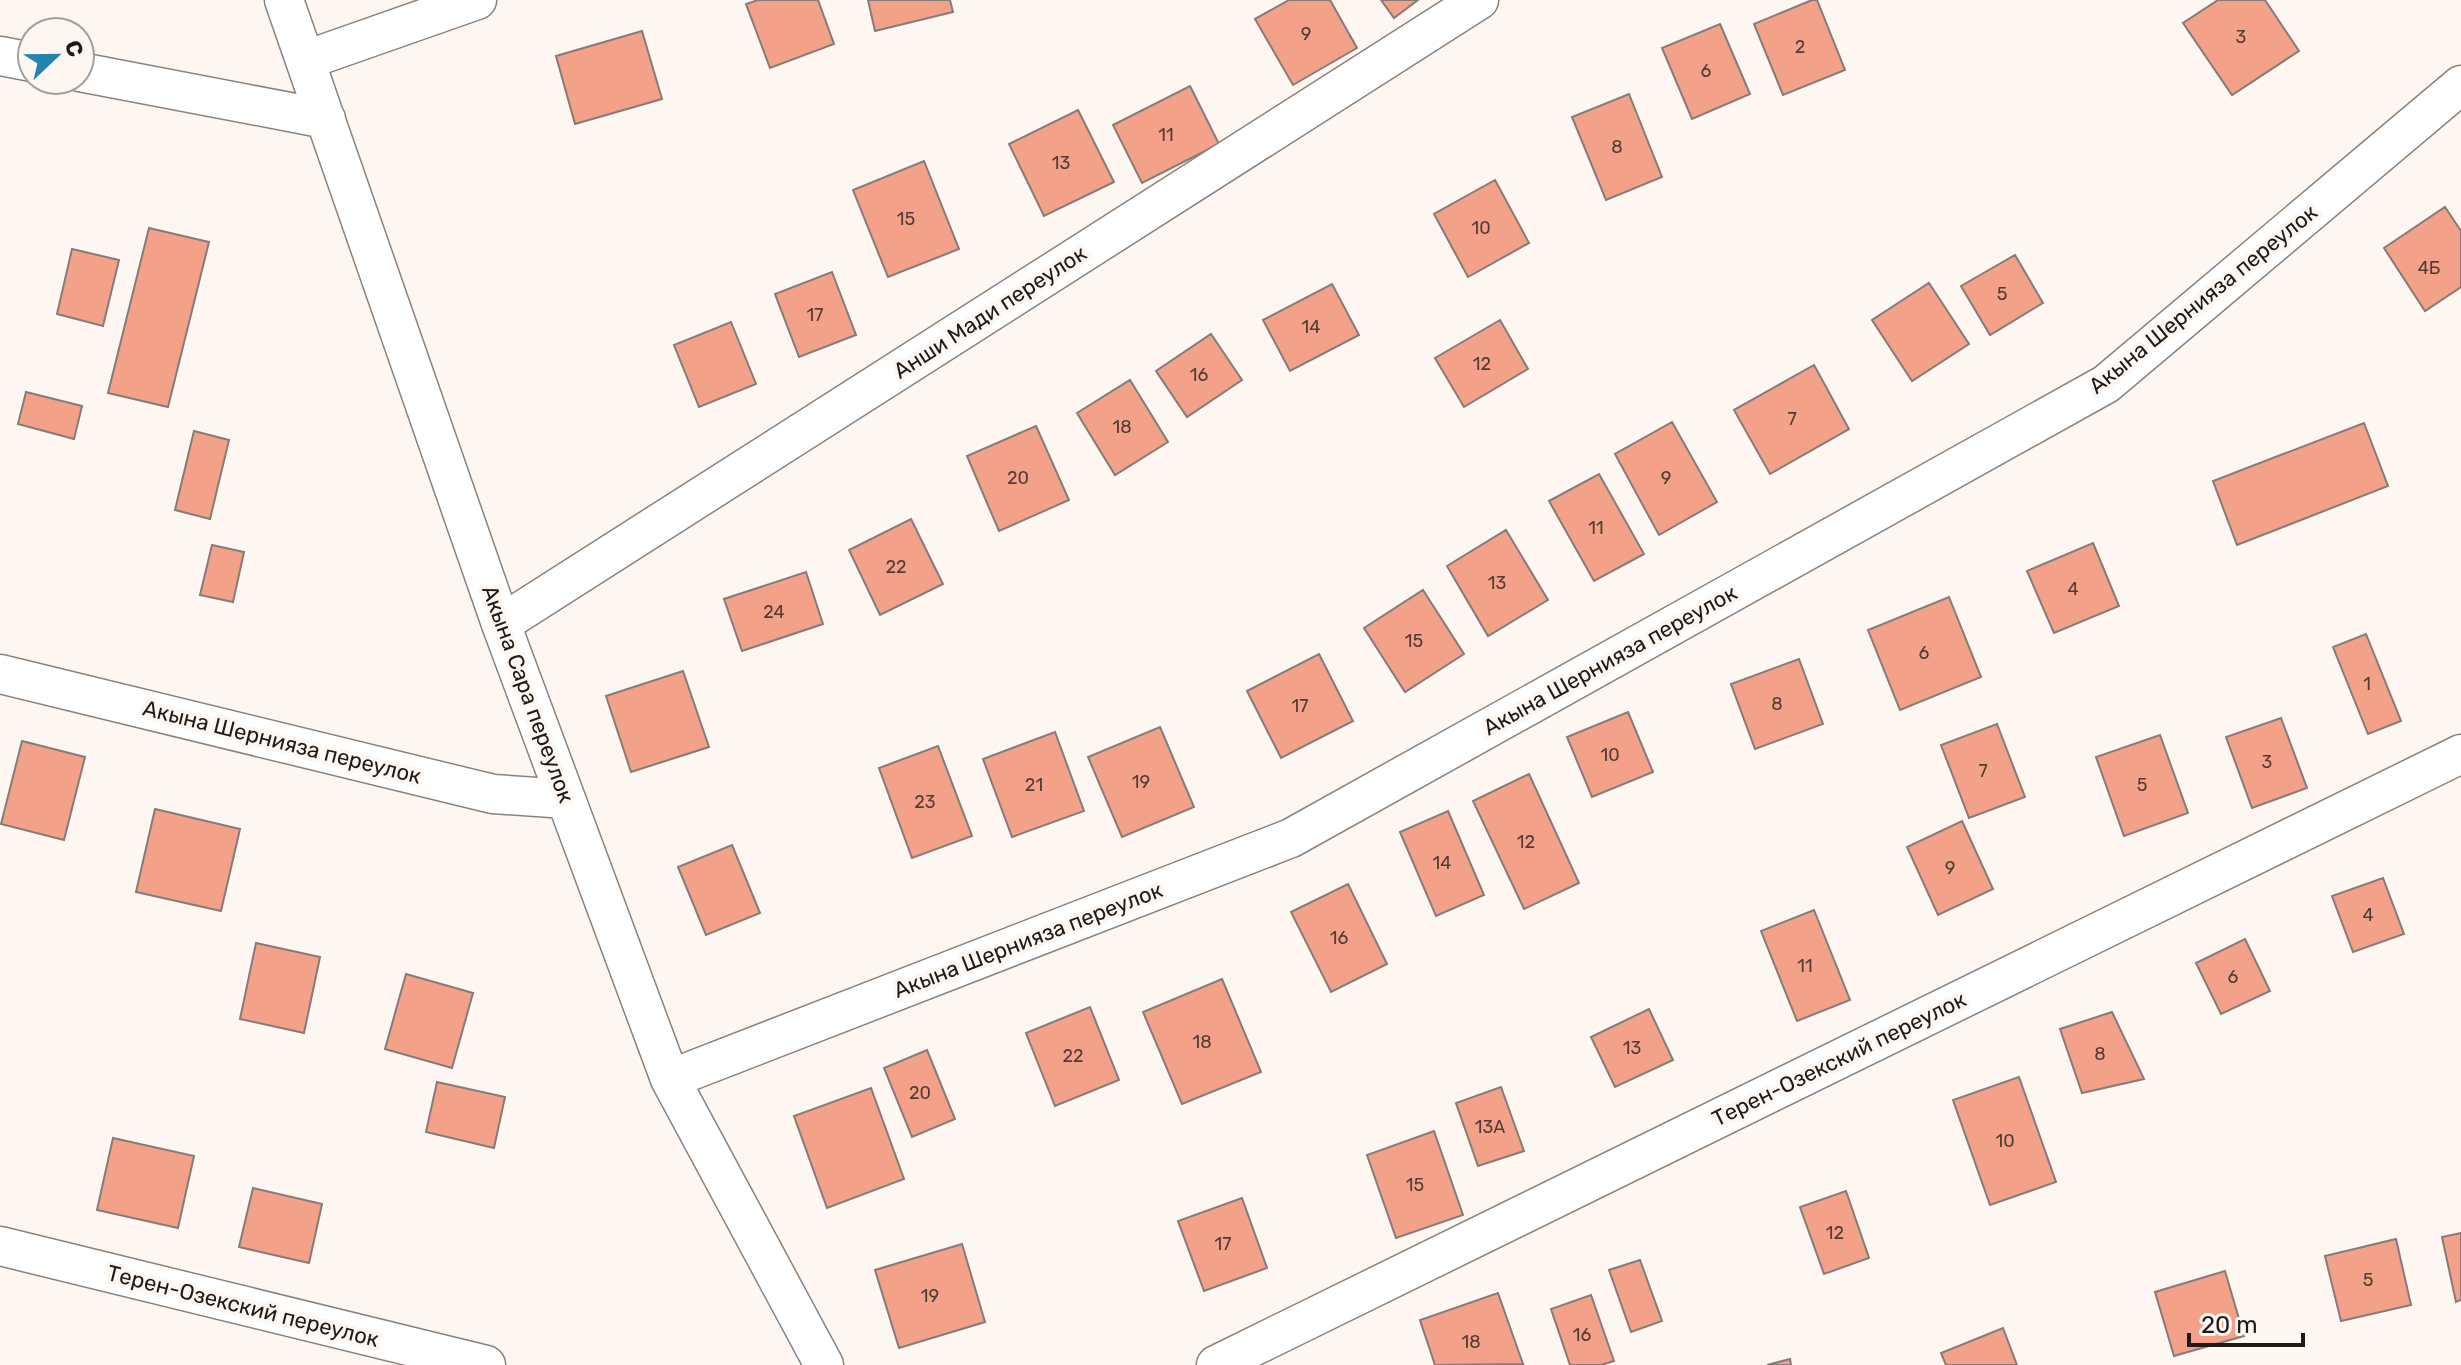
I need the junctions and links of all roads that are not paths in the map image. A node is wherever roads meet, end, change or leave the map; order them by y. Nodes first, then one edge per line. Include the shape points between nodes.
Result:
1 (284, 0) edge
2 (477, 0) edge
3 (1479, 0) edge
4 (306, 60) junction
5 (96, 75) edge
6 (2461, 85) edge
7 (326, 119) junction
8 (501, 624) junction
9 (0, 674) edge
10 (2461, 754) edge
11 (566, 799) junction
12 (670, 1079) junction
13 (0, 1246) edge
14 (486, 1365) edge
15 (824, 1365) edge
16 (1216, 1365) edge

1 - 4 street, Акына Сара переулок
2 - 4 street
3 - 8 street, Анши Мади переулок
4 - 7 street, Акына Сара переулок
5 - 7 street
6 - 12 street, Акына Шернияза переулок via 2106,384 1291,838
7 - 8 street, Акына Сара переулок
8 - 11 street, Акына Сара переулок
9 - 11 street, Акына Шернияза переулок via 493,794
10 - 16 street, Терен-Озекский переулок
11 - 12 street, Акына Сара переулок
12 - 15 street, Акына Сара переулок
13 - 14 street, Терен-Озекский переулок

